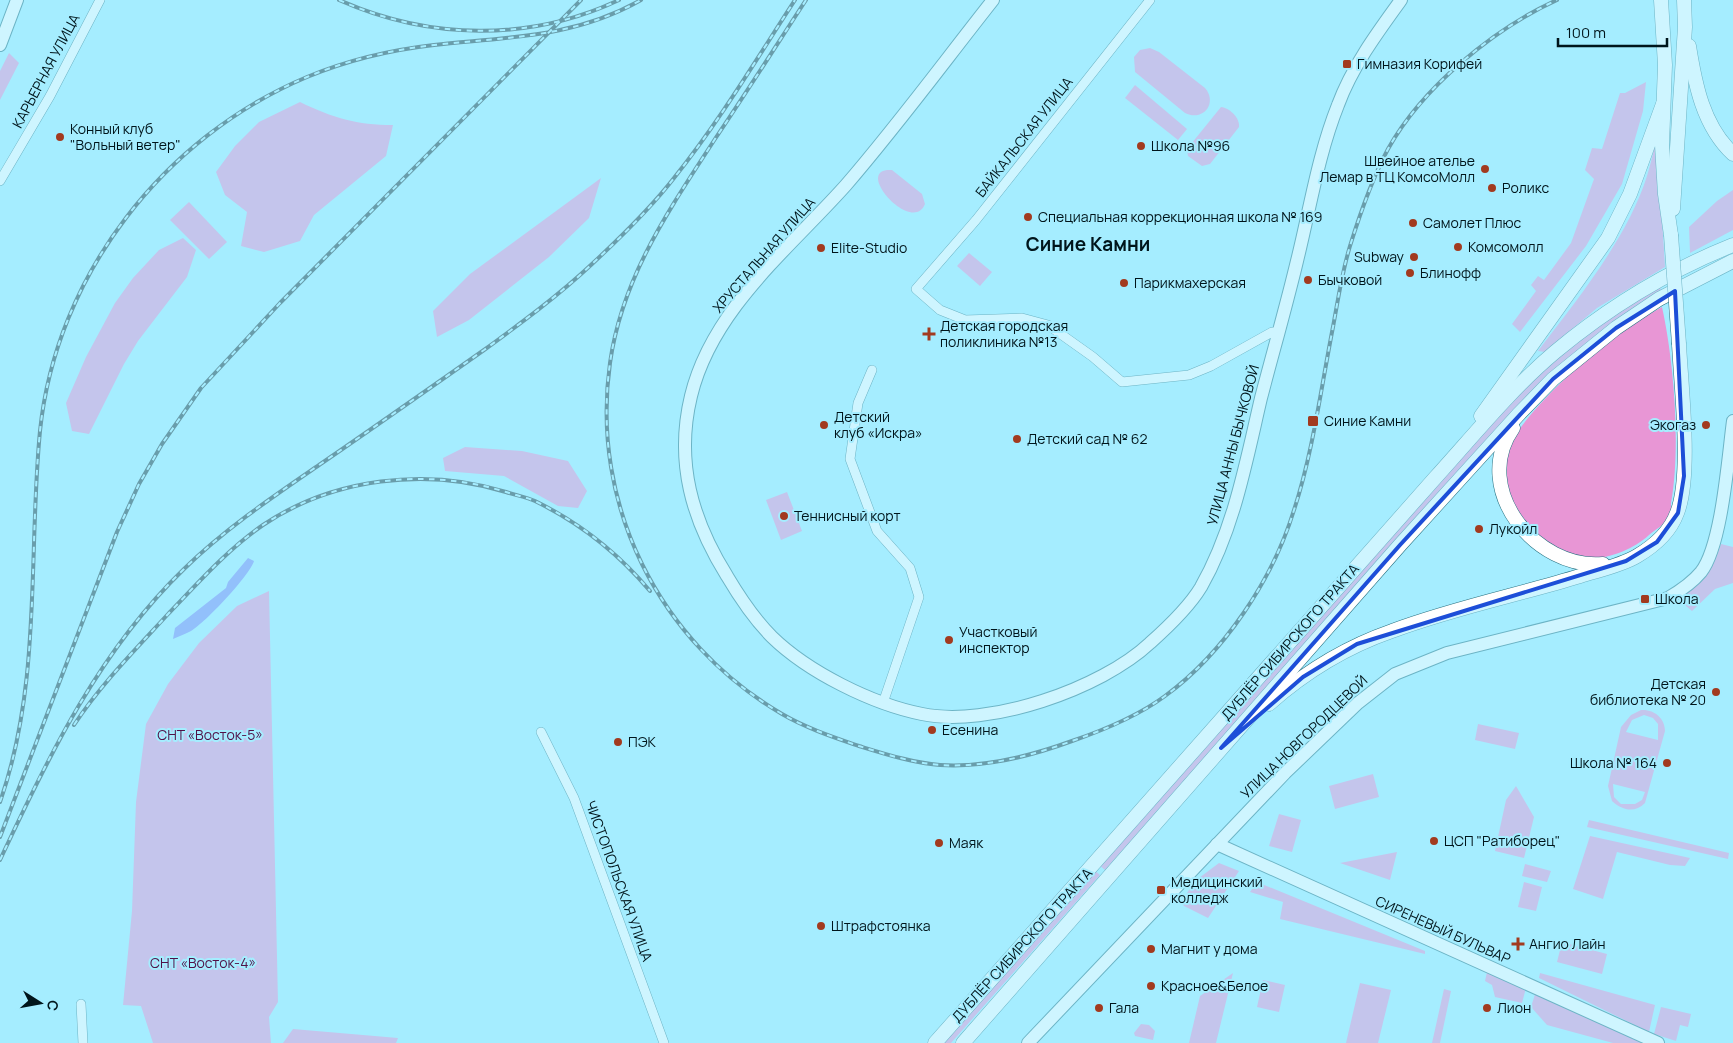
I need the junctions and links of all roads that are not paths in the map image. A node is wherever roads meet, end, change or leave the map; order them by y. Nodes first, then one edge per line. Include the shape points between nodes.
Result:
1 (18, 0) edge
2 (100, 0) edge
3 (993, 0) edge
4 (1150, 0) edge
5 (1401, 0) edge
6 (1684, 2) edge
7 (1661, 6) edge
8 (1685, 27) junction
9 (0, 45) edge
10 (1663, 104) junction
11 (1733, 154) edge
12 (0, 181) edge
13 (1671, 235) junction
14 (1733, 244) edge
15 (1733, 261) edge
16 (1278, 332) junction
17 (1586, 352) junction
18 (872, 370) dead end
19 (1733, 421) edge
20 (1434, 478) junction
21 (1626, 561) junction
22 (883, 703) junction
23 (541, 732) dead end
24 (1221, 748) junction
25 (1217, 844) junction
26 (81, 1004) dead end
27 (83, 1043) edge
28 (664, 1043) edge
29 (935, 1043) edge
30 (962, 1043) edge
31 (1028, 1043) edge
32 (1658, 1043) edge

1 - 9 street
2 - 12 street, КАРЬЕРНАЯ УЛИЦА via 50,96
3 - 22 street, ХРУСТАЛЬНАЯ УЛИЦА via 849,181 732,311 703,361 687,414 685,473 696,517 746,608 775,640 817,671
4 - 16 street, БАЙКАЛЬСКАЯ УЛИЦА via 976,220 916,289 940,310 965,320 1022,318 1048,325 1122,382 1189,375 1272,332
5 - 16 street, УЛИЦА АННЫ БЫЧКОВОЙ via 1354,69 1337,107
6 - 8 main road, ДУБЛЁР СИБИРСКОГО ТРАКТА
7 - 10 main road, ДУБЛЁР СИБИРСКОГО ТРАКТА via 1665,65
8 - 11 main road via 1700,101
8 - 13 main road, ДУБЛЁР СИБИРСКОГО ТРАКТА
10 - 13 main road, ДУБЛЁР СИБИРСКОГО ТРАКТА via 1664,194
10 - 20 main road, ДУБЛЁР СИБИРСКОГО ТРАКТА via 1623,210 1595,259
13 - 21 main road, ДУБЛЁР СИБИРСКОГО ТРАКТА, bridge via 1684,476 1681,502 1670,527 1657,542
14 - 20 main road, ДУБЛЁР СИБИРСКОГО ТРАКТА via 1648,286 1609,310 1555,352
15 - 17 main road, ДУБЛЁР СИБИРСКОГО ТРАКТА via 1641,311
16 - 22 street, УЛИЦА АННЫ БЫЧКОВОЙ via 1230,524 1199,591 1147,647 1097,678 1046,701 1004,712 925,715
17 - 21 main road, ДУБЛЁР СИБИРСКОГО ТРАКТА via 1509,432 1500,460 1501,486 1518,523 1534,542 1553,555 1581,564
17 - 24 main road, ДУБЛЁР СИБИРСКОГО ТРАКТА via 1512,422
18 - 22 street via 858,403 850,458 877,531 910,568 919,597
19 - 25 street, УЛИЦА НОВГОРОДЦЕВОЙ via 1717,535 1707,563 1692,581 1668,598 1456,651 1395,674 1358,702
20 - 29 main road, ДУБЛЁР СИБИРСКОГО ТРАКТА
21 - 24 main road, ДУБЛЁР СИБИРСКОГО ТРАКТА via 1424,620 1357,644 1303,677
23 - 28 street, ЧИСТОПОЛЬСКАЯ УЛИЦА via 574,798
24 - 30 main road, ДУБЛЁР СИБИРСКОГО ТРАКТА
25 - 31 street, УЛИЦА НОВГОРОДЦЕВОЙ
25 - 32 street, СИРЕНЕВЫЙ БУЛЬВАР
26 - 27 street

